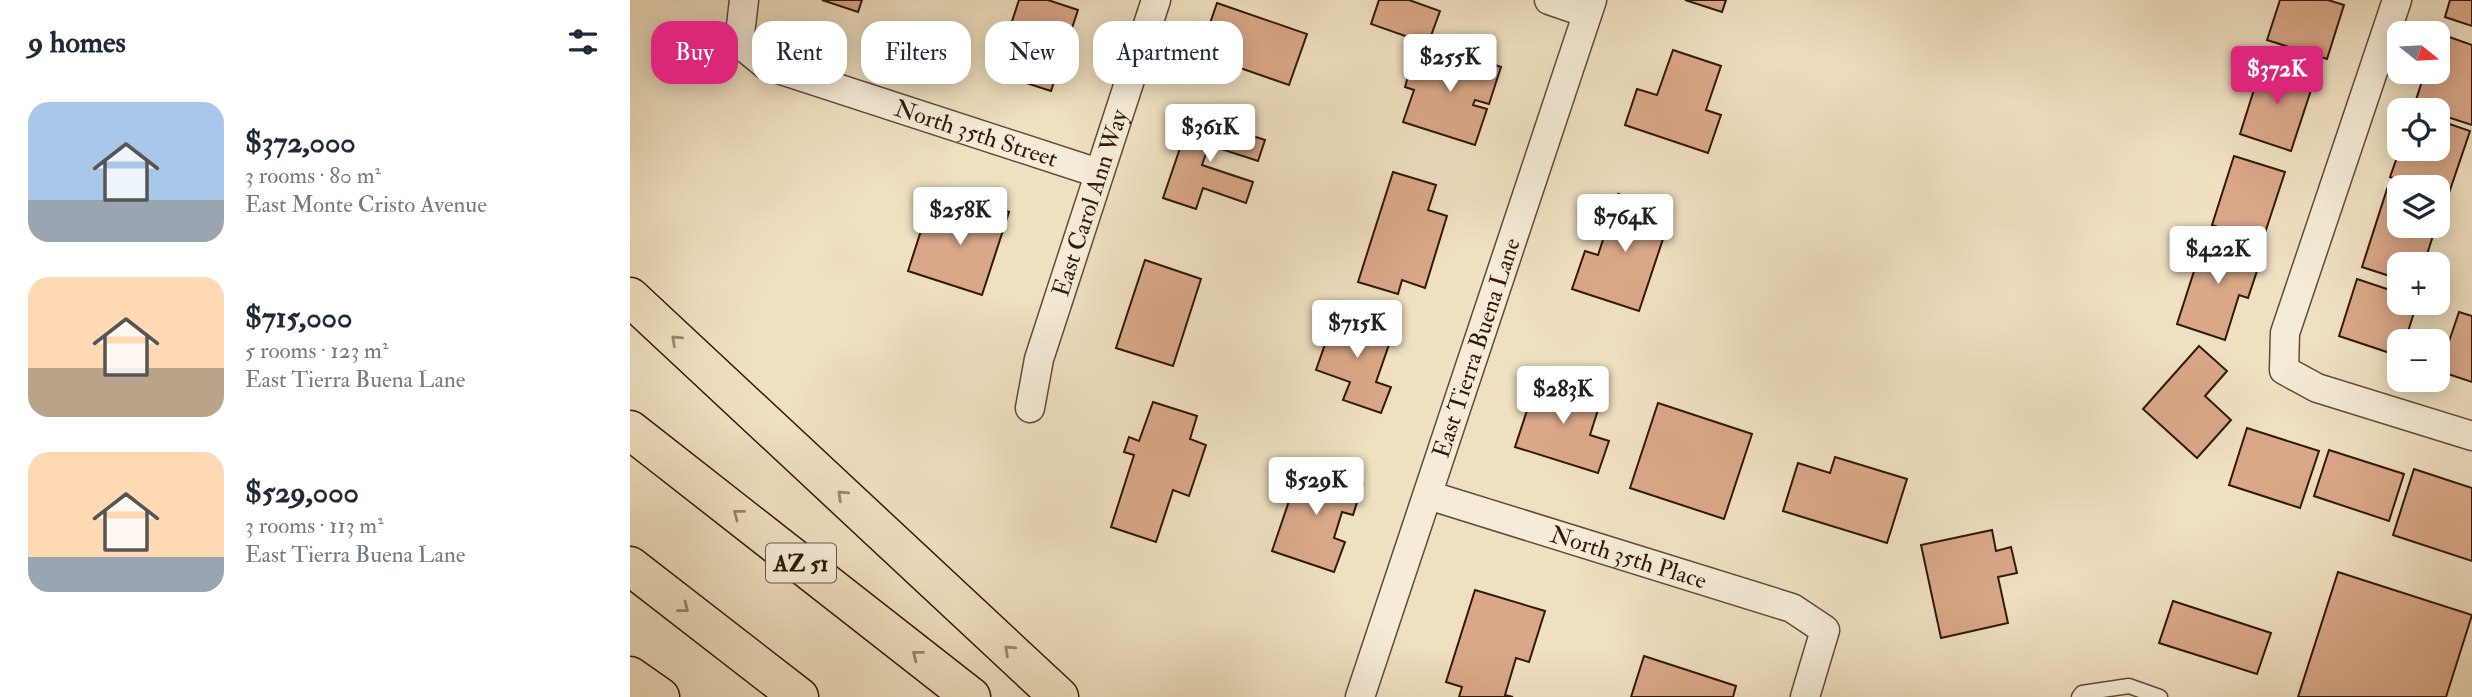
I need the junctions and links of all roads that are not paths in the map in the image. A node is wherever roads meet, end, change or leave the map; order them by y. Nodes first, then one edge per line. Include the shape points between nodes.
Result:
1 (744, 0) edge
2 (1156, 0) edge
3 (1549, 0) edge
4 (2397, 0) edge
5 (1589, 6) edge
6 (1098, 173) junction
7 (630, 297) edge
8 (1030, 408) dead end
9 (630, 430) edge
10 (2472, 436) edge
11 (1428, 495) junction
12 (630, 566) edge
13 (630, 676) edge
14 (660, 697) edge
15 (800, 697) edge
16 (971, 697) edge
17 (1059, 697) edge
18 (1360, 697) edge
19 (1805, 697) edge
20 (2079, 697) edge
21 (2160, 697) edge

1 - 6 street, North 35th Street via 739,43 766,65
2 - 6 street, East Carol Ann Way
3 - 5 street
4 - 10 street via 2285,333 2284,370 2316,388
5 - 11 street, East Tierra Buena Lane
6 - 8 street, East Carol Ann Way via 1039,359
17 -> 7 highway
16 -> 9 highway, AZ 51
11 - 18 street, East Tierra Buena Lane
11 - 19 street, North 35th Place via 1792,608 1825,630
12 -> 15 highway
13 - 14 highway
20 - 21 lane via 2129,686

